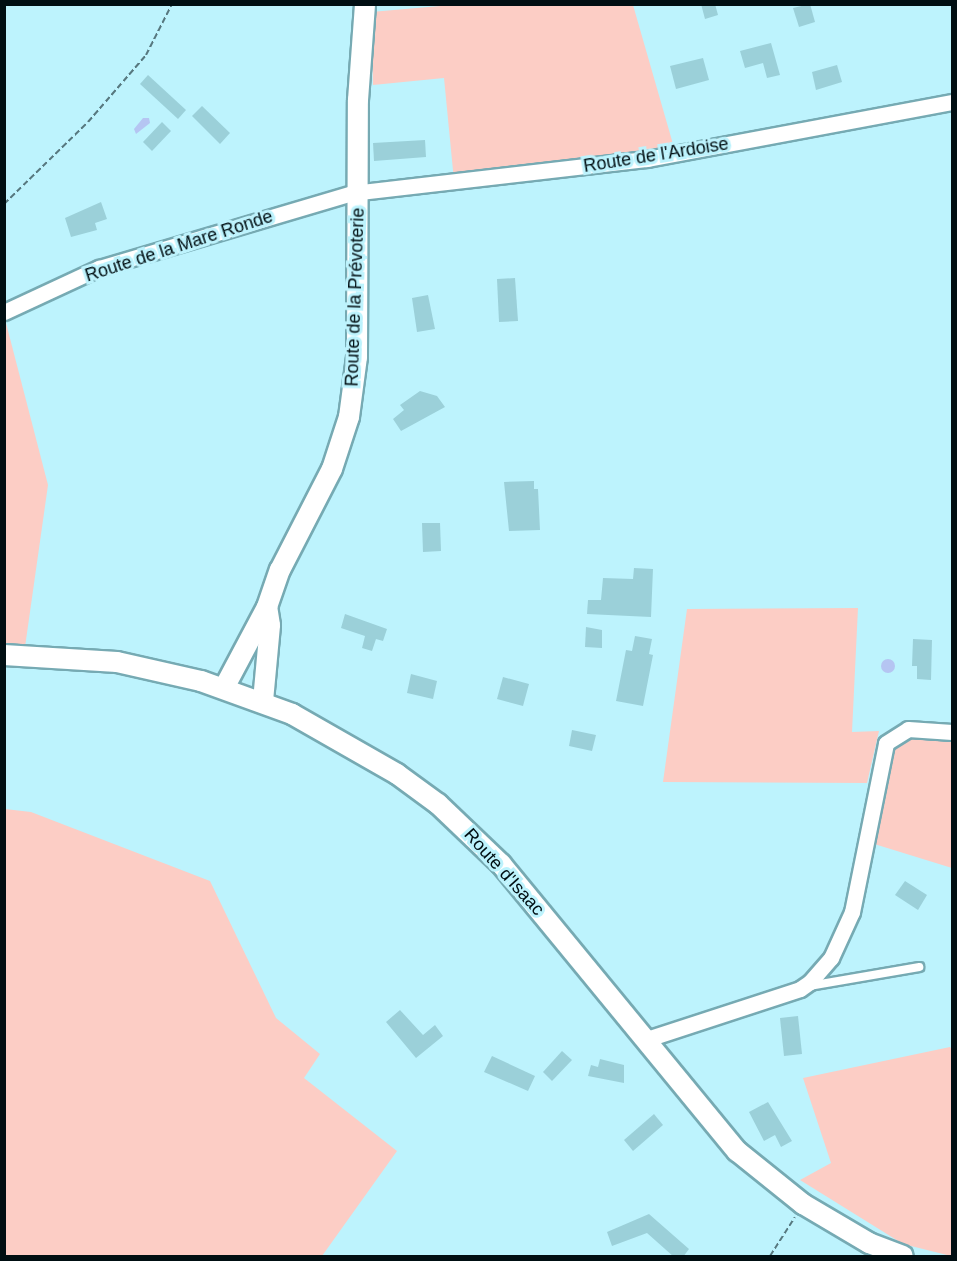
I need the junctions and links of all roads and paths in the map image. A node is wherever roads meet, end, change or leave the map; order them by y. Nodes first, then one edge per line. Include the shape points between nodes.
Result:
1 (172, 4) edge
2 (365, 4) edge
3 (952, 102) edge
4 (358, 193) junction
5 (4, 204) edge
6 (4, 312) edge
7 (267, 607) junction
8 (4, 655) edge
9 (224, 688) junction
10 (263, 701) junction
11 (952, 732) edge
12 (920, 967) dead end
13 (804, 986) junction
14 (644, 1040) junction
15 (803, 1204) junction
16 (770, 1257) edge
17 (903, 1257) edge

1 - 5 path via 146,55 88,122
2 - 4 street, Route de la Prévoterie via 358,100
3 - 4 street, Route de l'Ardoise via 647,159
4 - 6 street, Route de la Mare Ronde via 99,268
4 - 7 street, Route de la Prévoterie via 357,357 349,417 332,469 280,570
7 - 9 street, Route de la Prévoterie
7 - 10 street, Route de la Prévoterie via 270,625
8 - 9 street, Route d'Isaac via 117,662
9 - 10 street, Route d'Isaac
10 - 14 street, Route d'Isaac via 353,746 438,804 501,864
11 - 13 street via 908,729 886,743 852,912 831,958
12 - 13 lane
13 - 14 street
14 - 15 street, Route d'Isaac via 737,1151
15 - 16 path
15 - 17 street, Route d'Isaac via 869,1243

